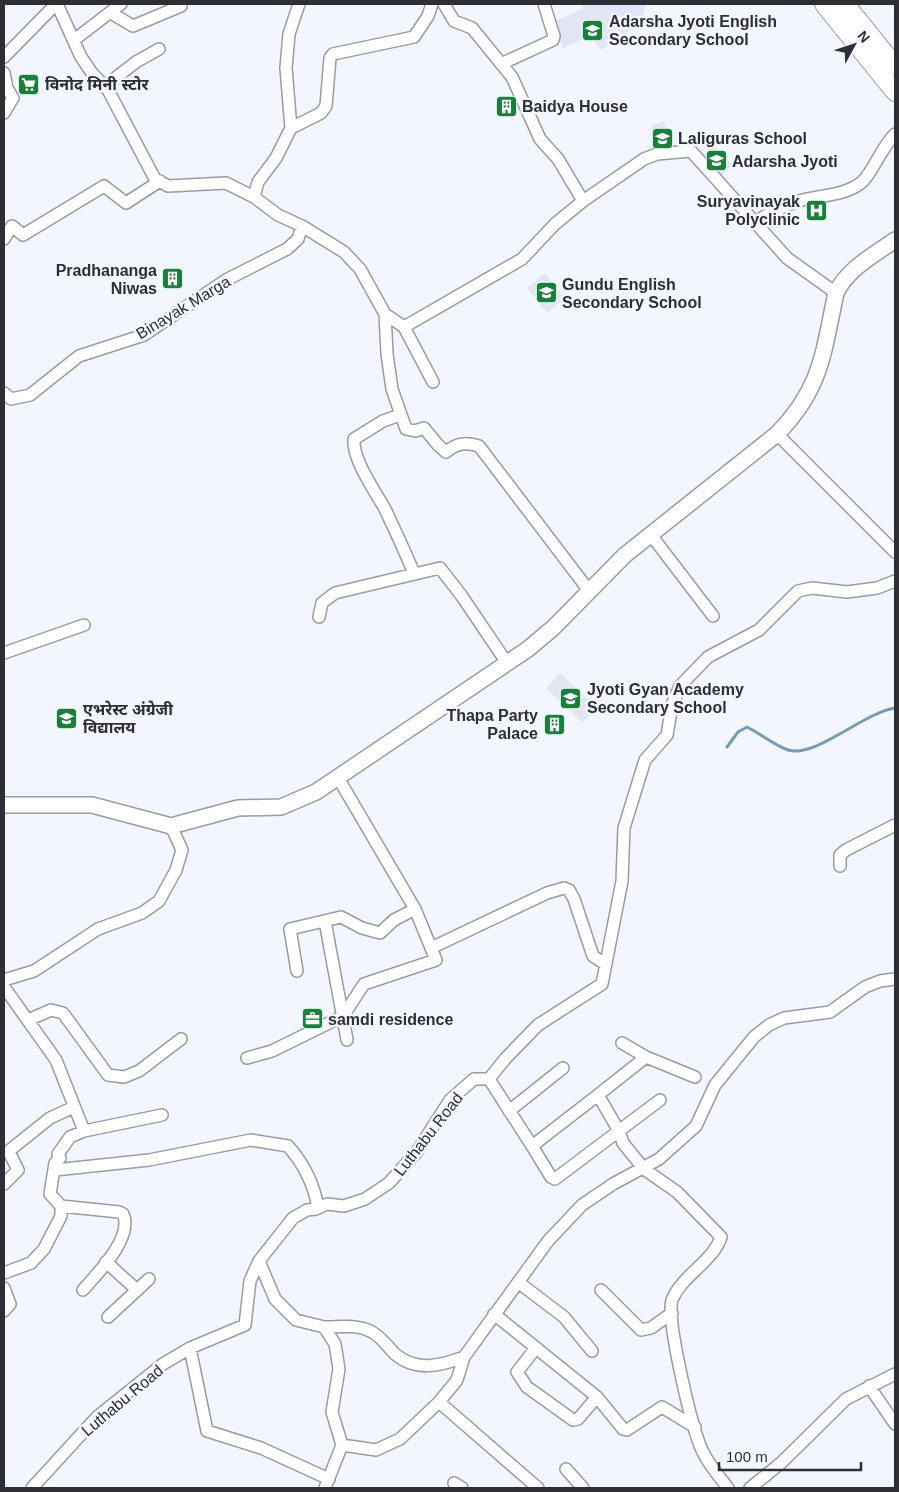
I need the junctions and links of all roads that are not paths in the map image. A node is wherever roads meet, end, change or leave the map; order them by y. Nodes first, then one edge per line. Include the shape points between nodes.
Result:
1 (57, 4) edge
2 (122, 4) edge
3 (299, 4) edge
4 (432, 4) edge
5 (444, 4) edge
6 (544, 4) edge
7 (824, 4) edge
8 (845, 4) edge
9 (181, 6) dead end
10 (111, 13) junction
11 (74, 40) junction
12 (159, 48) dead end
13 (4, 57) edge
14 (501, 64) junction
15 (895, 66) edge
16 (4, 73) edge
17 (105, 86) junction
18 (895, 92) edge
19 (4, 113) edge
20 (291, 128) junction
21 (895, 134) edge
22 (160, 182) junction
23 (254, 197) junction
24 (583, 201) junction
25 (754, 222) junction
26 (302, 226) junction
27 (4, 239) edge
28 (895, 240) edge
29 (836, 293) junction
30 (385, 314) junction
31 (404, 326) junction
32 (433, 382) dead end
33 (4, 393) edge
34 (400, 415) junction
35 (778, 434) junction
36 (651, 535) junction
37 (895, 552) edge
38 (414, 573) junction
39 (895, 581) edge
40 (590, 592) junction
41 (713, 616) dead end
42 (319, 617) dead end
43 (84, 625) dead end
44 (4, 653) edge
45 (507, 663) junction
46 (337, 776) junction
47 (4, 805) edge
48 (895, 825) edge
49 (170, 826) junction
50 (840, 866) dead end
51 (415, 909) junction
52 (325, 921) junction
53 (431, 948) junction
54 (606, 964) junction
55 (297, 971) dead end
56 (895, 979) edge
57 (4, 980) edge
58 (4, 987) edge
59 (342, 1016) junction
60 (28, 1020) junction
61 (181, 1039) dead end
62 (347, 1040) dead end
63 (622, 1042) dead end
64 (646, 1056) junction
65 (247, 1058) dead end
66 (563, 1068) dead end
67 (695, 1077) dead end
68 (489, 1079) junction
69 (598, 1095) junction
70 (660, 1100) dead end
71 (74, 1107) junction
72 (509, 1111) junction
73 (162, 1115) dead end
74 (84, 1131) junction
75 (619, 1131) junction
76 (532, 1146) junction
77 (644, 1169) junction
78 (55, 1170) junction
79 (4, 1184) edge
80 (61, 1206) junction
81 (318, 1208) junction
82 (259, 1261) junction
83 (106, 1262) junction
84 (4, 1273) edge
85 (149, 1279) dead end
86 (518, 1282) junction
87 (4, 1288) edge
88 (83, 1290) dead end
89 (137, 1290) junction
90 (601, 1290) dead end
91 (4, 1311) edge
92 (672, 1313) junction
93 (494, 1314) junction
94 (108, 1316) dead end
95 (324, 1327) junction
96 (190, 1348) junction
97 (536, 1348) junction
98 (592, 1351) dead end
99 (464, 1357) junction
100 (895, 1374) edge
101 (869, 1386) junction
102 (597, 1397) junction
103 (439, 1402) junction
104 (895, 1424) edge
105 (695, 1427) junction
106 (342, 1445) junction
107 (566, 1469) dead end
108 (327, 1484) edge
109 (32, 1488) edge
110 (538, 1488) edge
111 (583, 1488) edge
112 (728, 1488) edge
113 (750, 1488) edge

1 - 11 street
1 - 13 street
2 - 10 street
3 - 20 street via 288,34 286,68
4 - 20 street via 414,37 333,54 326,106 321,113
5 - 14 street via 454,21 472,28
6 - 14 street via 553,40
7 - 18 highway
8 - 15 highway
9 - 10 street via 133,26
10 - 11 street
11 - 17 street via 87,65
12 - 17 street
14 - 24 street via 512,77 540,139 558,158
16 - 19 street via 13,98
17 - 22 street via 155,179
20 - 23 street via 276,158 258,182
21 - 25 street via 863,181 846,191 776,208
22 - 23 street via 168,186 226,183
22 - 27 street via 126,203 104,186 23,235 12,226
23 - 26 street via 278,215
24 - 25 street via 644,159 657,154 691,151
24 - 31 street via 555,224 522,259
25 - 29 street via 787,258
26 - 30 street via 344,252 360,269
26 - 33 street, Binayak Marga via 298,239 287,249 226,280 144,335 79,356 30,395 11,399
28 - 29 main road via 846,277
29 - 35 main road via 813,387
30 - 31 street
30 - 34 street via 388,370
31 - 32 street
34 - 38 street via 383,421 354,439 353,445
34 - 40 street via 406,429 424,428 446,452 455,445 479,446
35 - 36 main road
35 - 37 street
36 - 40 main road via 625,555
36 - 41 street
38 - 42 street via 335,593 322,603
38 - 45 street via 440,568
39 - 54 street via 877,588 847,592 812,588 798,592 759,630 708,657 680,686 672,705 667,735 645,760 624,828 622,881
40 - 45 main road via 553,628
43 - 44 street
45 - 46 main road
46 - 49 main road via 316,792 281,807 238,808
46 - 51 street
47 - 49 main road via 92,805
48 - 50 street via 846,850 840,855
49 - 57 street via 182,850 160,901 142,913 98,929 34,971
51 - 52 street via 394,920 380,933 342,917
51 - 53 street
52 - 55 street via 290,929
52 - 59 street
53 - 54 street via 564,888 569,890 574,900 593,956
53 - 59 street via 436,960 364,984
54 - 68 street via 602,984 538,1025
56 - 77 street via 865,987 830,1012 784,1018 754,1037 715,1085 696,1126
58 - 60 street
59 - 62 street
59 - 65 street via 272,1051
60 - 61 street via 51,1010 63,1014 108,1074 124,1077 139,1071
60 - 71 street via 56,1060
63 - 64 street
64 - 67 street
64 - 69 street
66 - 72 street
68 - 72 street
68 - 81 street, Luthabu Road via 474,1079 450,1100 416,1153 388,1183 365,1200
69 - 75 street
69 - 76 street
70 - 75 street
71 - 74 street
71 - 79 street via 50,1118 10,1150 18,1170
72 - 76 street
73 - 74 street
74 - 78 street via 70,1137 61,1147
75 - 76 street via 555,1179
75 - 77 street via 623,1143
77 - 86 street via 613,1184 582,1205 548,1241
77 - 92 street via 677,1192 721,1237 718,1247 685,1281 672,1301
78 - 80 street via 50,1194
78 - 81 street via 149,1160 250,1140 288,1146 309,1176
80 - 83 street via 124,1214 125,1230
80 - 84 street via 61,1216 44,1249 32,1262
81 - 82 street, Luthabu Road via 294,1218
82 - 95 street via 275,1299 296,1320
82 - 96 street, Luthabu Road via 250,1281 245,1325
83 - 88 street
83 - 89 street
85 - 89 street
86 - 93 street
86 - 98 street via 564,1317
87 - 91 street via 10,1304
89 - 94 street
90 - 92 street via 641,1330 651,1328
92 - 105 street
93 - 97 street
93 - 99 street
95 - 99 street via 354,1327 369,1331 396,1354 420,1366 439,1366
95 - 106 street via 335,1344 338,1386 332,1412
96 - 108 street via 206,1431 261,1448
96 - 109 street, Luthabu Road via 163,1364 97,1417
97 - 102 street
97 - 102 street via 517,1372 527,1387 573,1420 578,1420
99 - 103 street via 457,1380
100 - 101 street
101 - 104 street
101 - 113 street via 836,1408
102 - 105 street via 623,1429 627,1430 662,1408
103 - 106 street via 400,1439 376,1450
103 - 110 street
105 - 112 street via 698,1441
106 - 108 street
107 - 111 street

